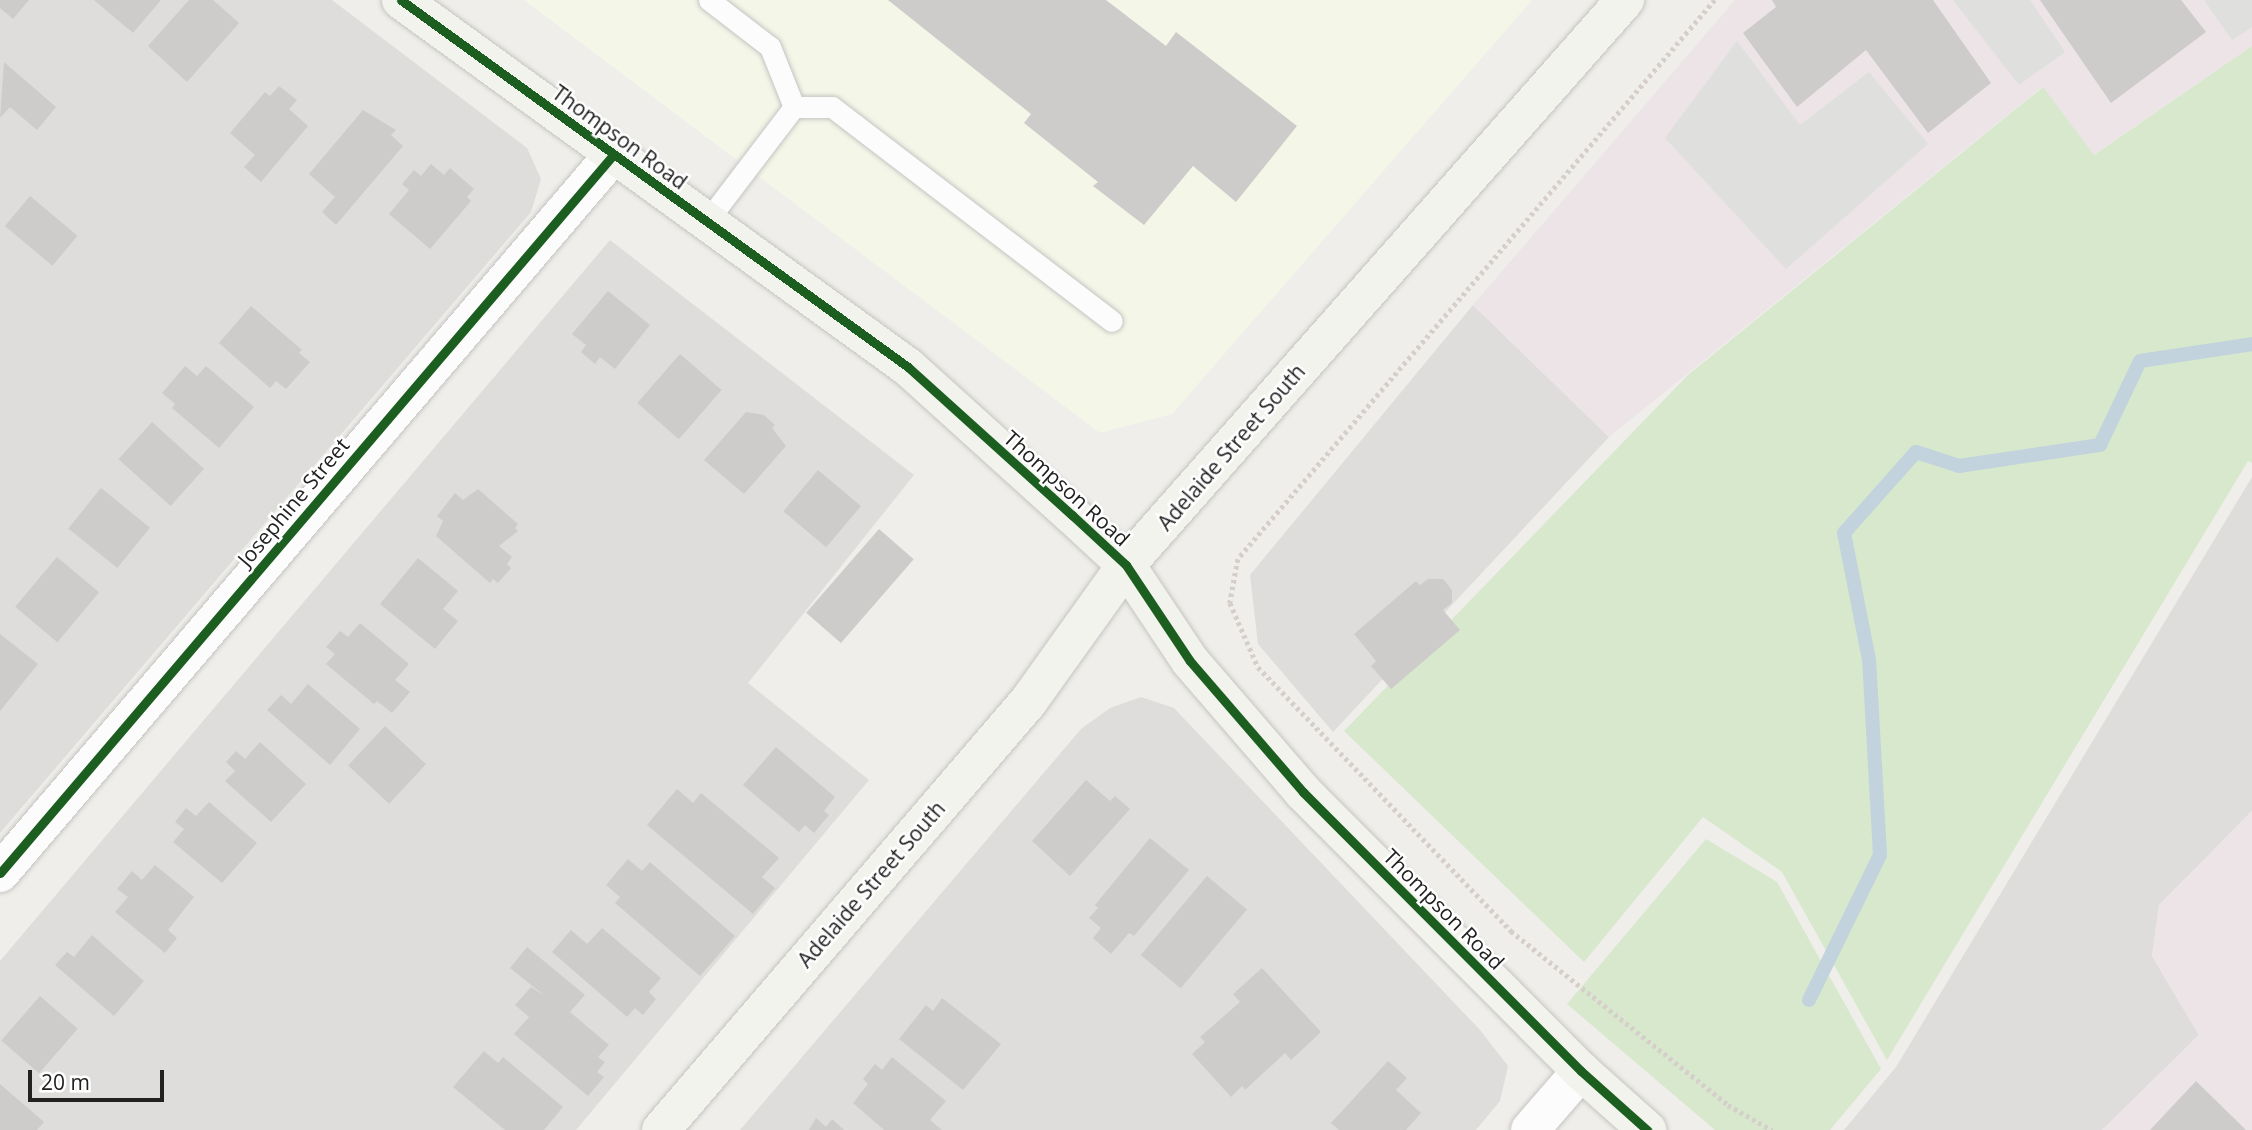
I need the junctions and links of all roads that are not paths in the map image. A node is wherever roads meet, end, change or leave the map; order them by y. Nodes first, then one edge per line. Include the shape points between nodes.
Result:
1 (401, 0) edge
2 (709, 0) edge
3 (1625, 0) edge
4 (794, 107) junction
5 (613, 155) junction
6 (707, 221) junction
7 (1112, 321) dead end
8 (1126, 565) junction
9 (0, 873) edge
10 (1581, 1071) junction
11 (661, 1130) edge
12 (1530, 1130) edge
13 (1647, 1130) edge

1 - 5 street, Thompson Road
2 - 4 lane via 770,47
3 - 8 street, Adelaide Street South
4 - 6 lane
4 - 7 lane via 832,107
5 - 6 street, Thompson Road
5 - 9 street, Josephine Street
6 - 8 street, Thompson Road via 908,367
8 - 10 street, Thompson Road via 1190,662 1303,792
8 - 11 street, Adelaide Street South via 1028,702
10 - 12 street
10 - 13 street, Thompson Road

